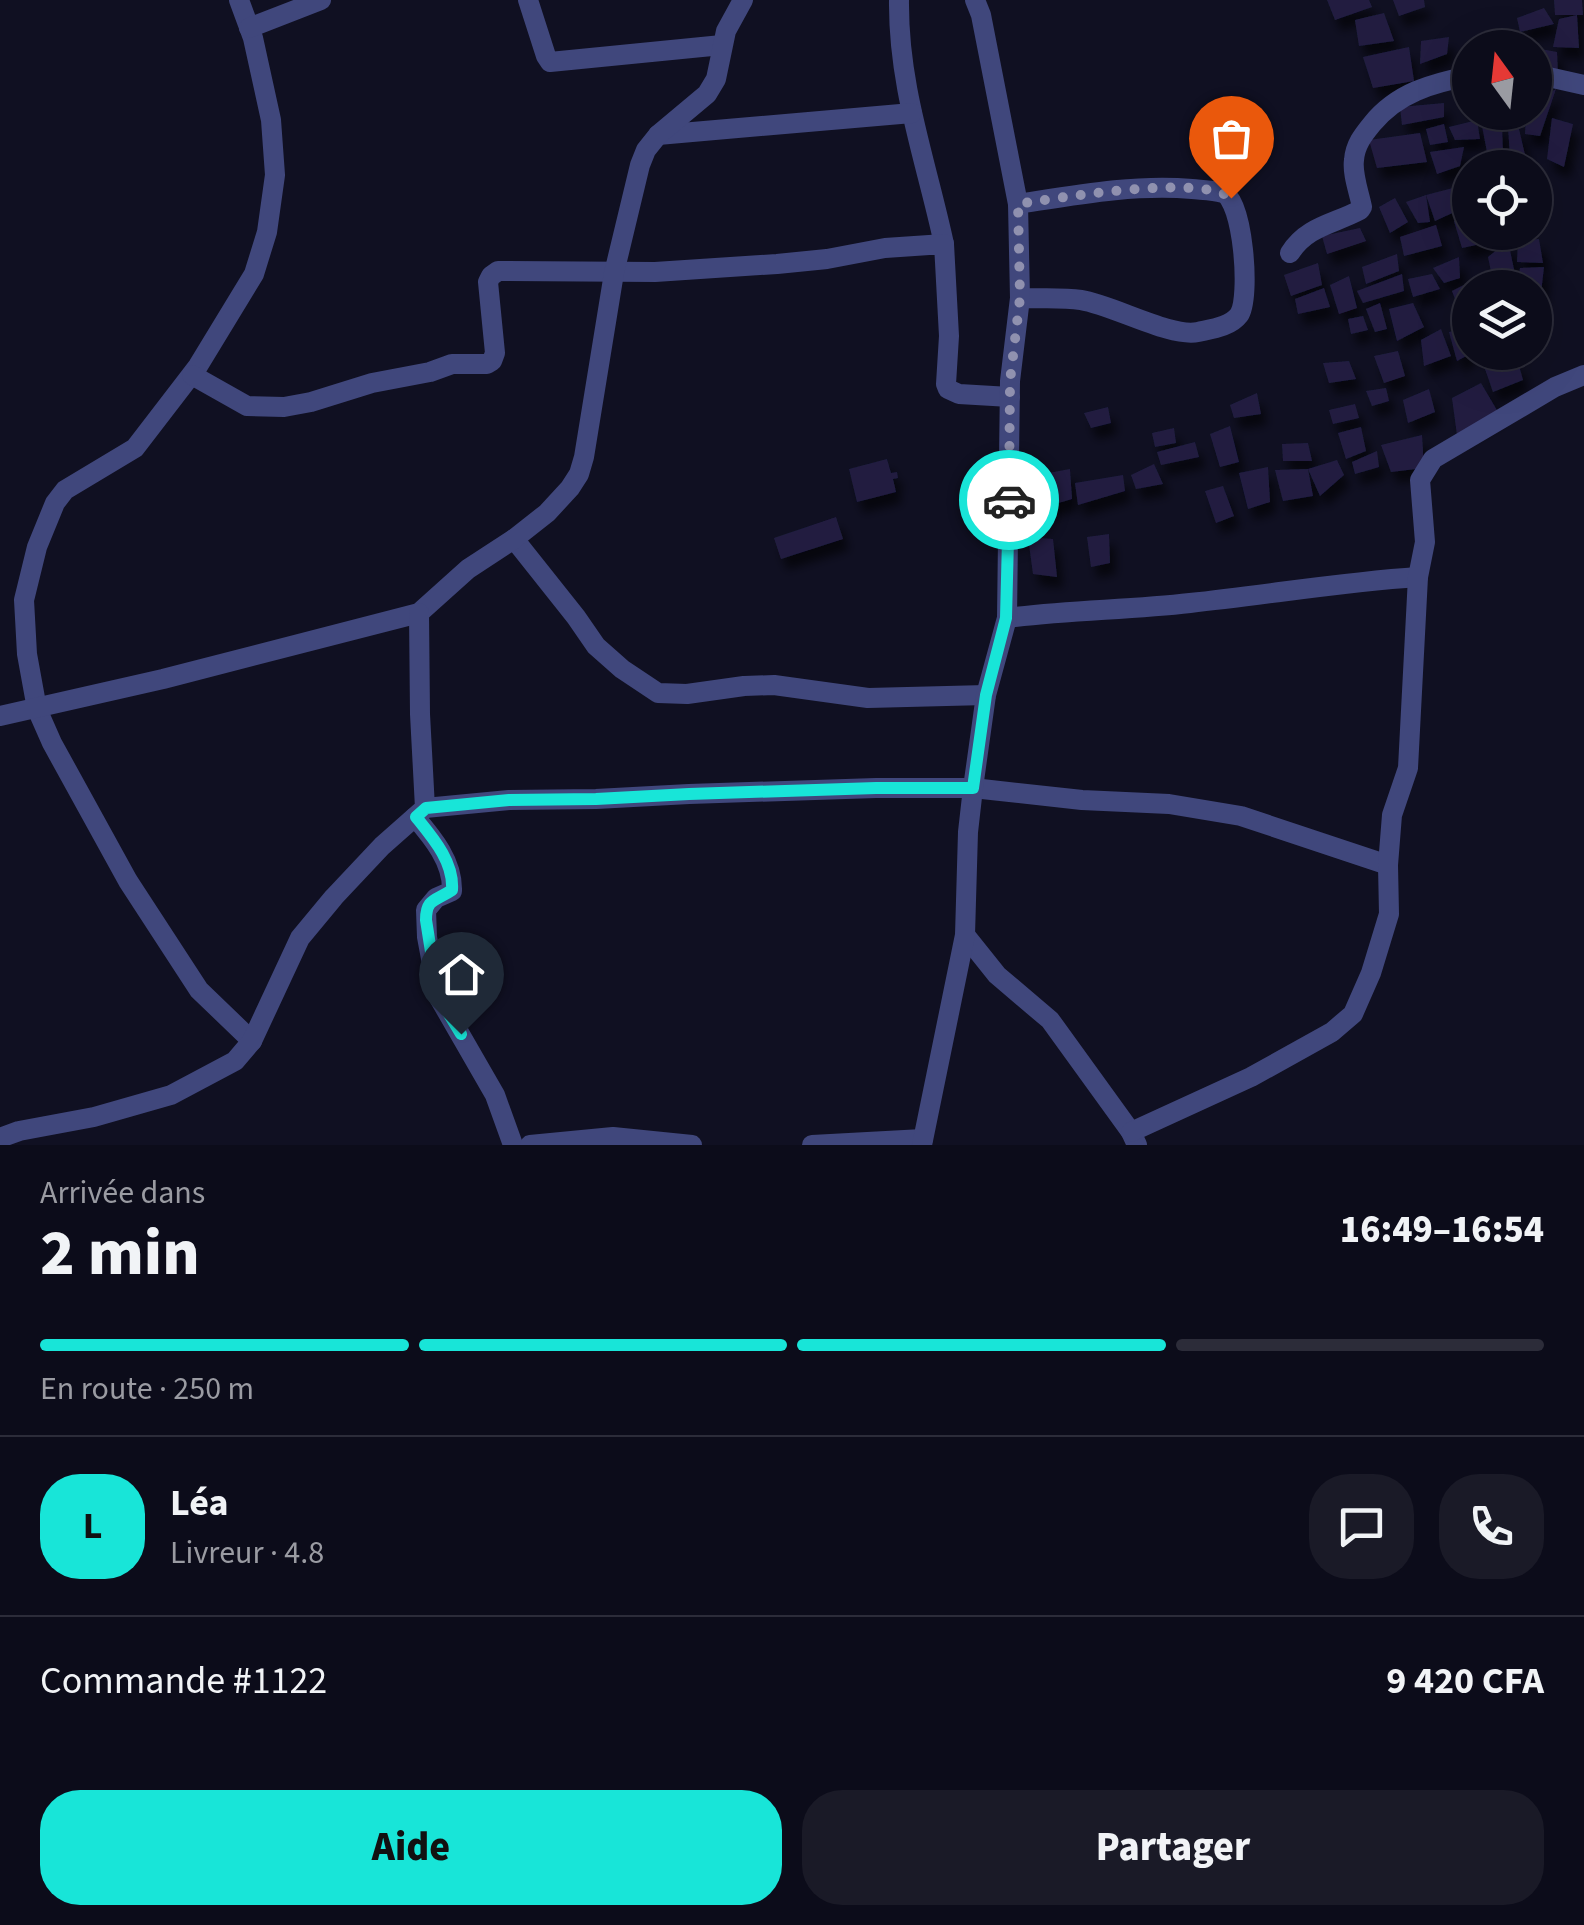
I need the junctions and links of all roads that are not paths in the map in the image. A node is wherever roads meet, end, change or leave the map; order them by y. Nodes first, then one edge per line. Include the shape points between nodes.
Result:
1 (239, 0) edge
2 (321, 0) edge
3 (528, 0) edge
4 (743, 0) edge
5 (899, 0) edge
6 (975, 0) edge
7 (249, 28) junction
8 (722, 44) junction
9 (1552, 78) edge
10 (1452, 80) edge
11 (1584, 85) edge
12 (912, 113) junction
13 (658, 136) junction
14 (1018, 204) junction
15 (944, 244) junction
16 (1290, 253) dead end
17 (614, 272) junction
18 (1020, 298) junction
19 (192, 375) junction
20 (1584, 375) edge
21 (1010, 396) junction
22 (514, 539) junction
23 (1418, 577) junction
24 (418, 613) junction
25 (1006, 618) junction
26 (986, 695) junction
27 (37, 709) junction
28 (0, 716) edge
29 (973, 788) junction
30 (420, 812) junction
31 (1388, 866) junction
32 (966, 934) junction
33 (252, 1042) junction
34 (0, 1138) edge
35 (1134, 1139) edge
36 (922, 1142) edge
37 (513, 1145) edge
38 (530, 1145) edge
39 (692, 1145) edge
40 (812, 1145) edge

1 - 7 street
2 - 7 street
3 - 8 street via 550,62
4 - 8 street
5 - 12 street
6 - 14 street
7 - 19 street via 271,120 272,204 254,274
8 - 13 street via 707,94
9 - 11 street
10 - 16 street via 1403,95 1378,116 1361,137 1353,164 1362,207 1316,228
12 - 13 street
12 - 15 street
13 - 17 street via 640,165
14 - 18 street
14 - 18 street via 1131,188 1225,193 1236,210 1246,283 1240,314 1222,327 1190,333 1080,300
15 - 17 street via 777,264
15 - 21 street via 948,390
17 - 19 street via 491,276 494,353 487,364 452,364 284,407 246,406
17 - 22 street via 579,474
18 - 21 street
19 - 27 street via 136,448 65,490 55,503 24,600
20 - 23 street via 1433,459 1420,480 1424,542
21 - 25 street
22 - 24 street
22 - 26 street via 596,646 658,693 774,685 868,698
23 - 25 street
23 - 31 street via 1408,768 1392,815
24 - 27 street
24 - 30 street
25 - 26 street
26 - 29 street
27 - 28 street
27 - 33 street via 116,860 199,990
29 - 30 street via 509,800
29 - 31 street via 1241,816
29 - 32 street
30 - 33 street via 300,938
30 - 37 street via 452,877 452,890 426,910 438,996 496,1095
31 - 35 street via 1389,914 1352,1014 1332,1032
32 - 35 street via 998,975 1050,1020
32 - 36 street
33 - 34 street via 236,1061 172,1094
36 - 40 street
38 - 39 street via 613,1137

